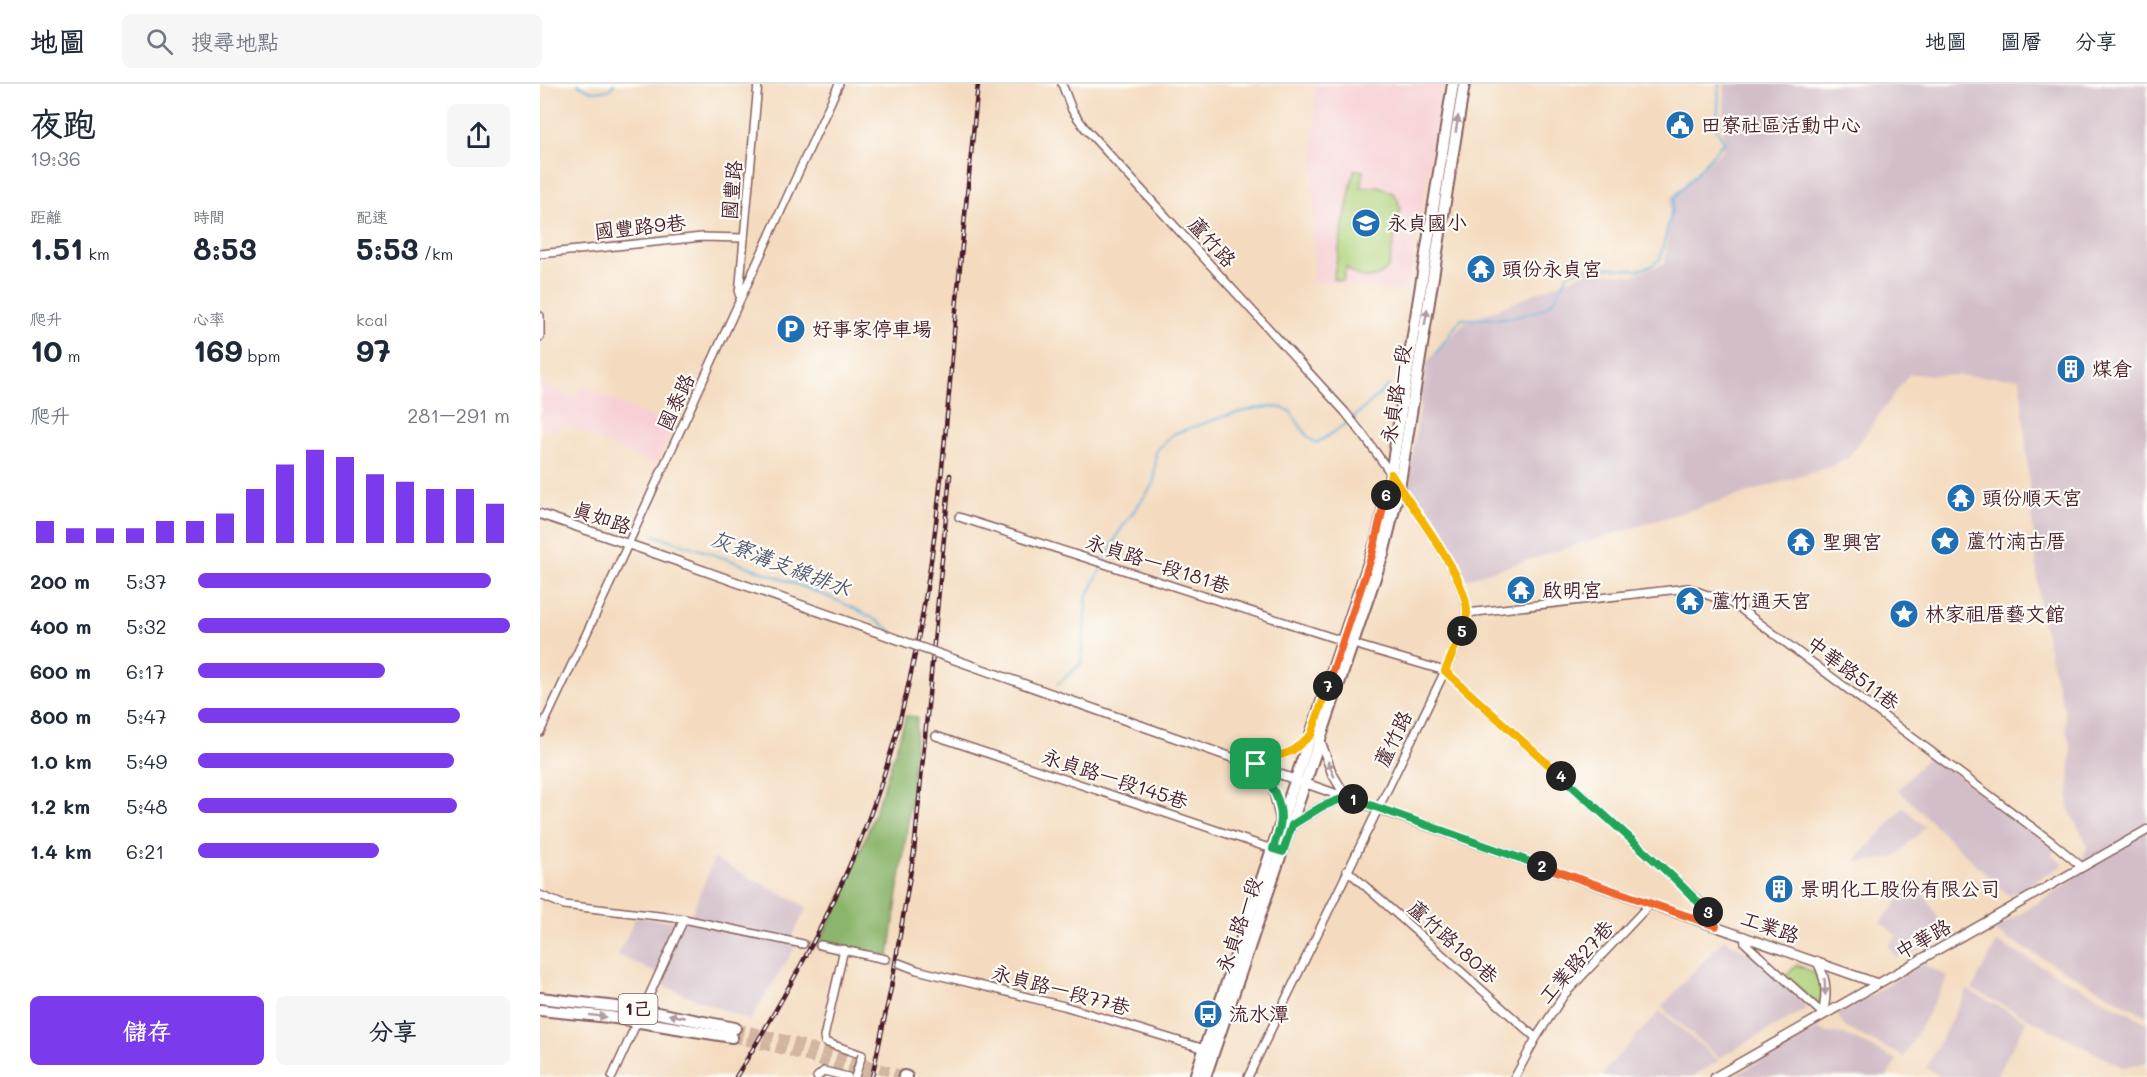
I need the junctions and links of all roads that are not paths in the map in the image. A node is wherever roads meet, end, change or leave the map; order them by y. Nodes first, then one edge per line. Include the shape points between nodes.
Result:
1 (758, 84) edge
2 (839, 84) edge
3 (1062, 84) edge
4 (1453, 84) edge
5 (1464, 84) edge
6 (1445, 167) junction
7 (744, 238) junction
8 (540, 254) edge
9 (739, 300) junction
10 (540, 316) edge
11 (540, 337) edge
12 (1391, 474) junction
13 (1399, 488) junction
14 (540, 514) edge
15 (959, 518) dead end
16 (628, 545) junction
17 (1467, 613) junction
18 (1348, 643) junction
19 (1445, 671) junction
20 (1142, 726) joint
21 (540, 732) edge
22 (936, 736) dead end
23 (1316, 738) junction
24 (1256, 764) junction
25 (1301, 780) junction
26 (1346, 797) junction
27 (1377, 808) junction
28 (1286, 824) junction
29 (2147, 830) edge
30 (1278, 851) junction
31 (2082, 867) junction
32 (1347, 870) junction
33 (540, 895) edge
34 (1650, 903) junction
35 (684, 919) junction
36 (1716, 926) junction
37 (1744, 936) junction
38 (803, 944) tunnel mouth
39 (820, 945) tunnel mouth
40 (844, 949) junction
41 (885, 959) tunnel mouth
42 (1817, 962) junction
43 (899, 963) tunnel mouth
44 (1876, 983) junction
45 (540, 998) edge
46 (540, 1010) edge
47 (642, 1010) junction
48 (1823, 1014) junction
49 (638, 1021) junction
50 (1536, 1038) junction
51 (1209, 1050) junction
52 (612, 1077) edge
53 (816, 1077) edge
54 (848, 1077) edge
55 (855, 1077) edge
56 (1195, 1077) edge
57 (1205, 1077) edge
58 (1248, 1077) edge
59 (1515, 1077) edge
60 (1715, 1077) edge

1 - 7 street, 國豐路
2 - 9 street, 國泰路
3 - 12 street, 蘆竹路 via 1084,127 1348,416
4 - 6 main road, 永貞路一段
6 -> 5 main road, 永貞路一段
6 - 12 main road, 永貞路一段
13 -> 6 main road, 永貞路一段
7 - 8 street, 國豐路9巷 via 702,237
7 - 9 street, 國豐路
9 - 16 street, 國泰路
10 - 11 street
12 - 13 street
12 - 18 main road, 永貞路一段
13 - 17 street via 1458,579
13 - 18 main road, 永貞路一段 via 1383,554
14 - 16 street, 真如路
15 - 18 street, 永貞路一段181巷
16 - 20 street, 真如路, bridge
16 - 21 street, 國泰路
17 - 19 street, 蘆竹路
17 - 31 street, 中華路511巷 via 1688,588 1730,603
18 - 19 street, 永貞路一段181巷
18 - 23 main road, 永貞路一段
19 - 27 street, 蘆竹路
19 - 36 street via 1707,909
20 - 24 street, 工業路
22 - 30 street, 永貞路一段145巷
23 - 24 street
23 - 25 main road, 永貞路一段
26 -> 23 street
24 - 25 street, 工業路
24 - 28 street via 1272,785
25 - 26 street, 工業路
25 - 28 main road, 永貞路一段
26 - 27 street, 工業路
26 - 28 street
27 - 32 street, 蘆竹路
27 - 34 street, 工業路
28 - 30 main road, 永貞路一段
29 - 31 street, 中華路
30 - 51 main road, 永貞路一段
31 - 44 street, 中華路
32 - 50 street, 蘆竹路180巷
32 - 58 street, 蘆竹路
33 - 35 street via 564,904
34 - 36 street, 工業路
34 - 50 street, 工業路27巷 via 1564,995
35 - 38 street
35 - 47 street
36 - 37 street, 工業路
37 - 42 street, 工業路
37 - 48 street via 1745,943
39 - 40 street
40 - 41 street
40 - 55 street, bridge via 824,1037 825,1042 862,1055
42 - 44 street, 工業路
42 -> 48 street via 1827,988
43 - 51 street, 永貞路一段77巷 via 1064,1006
44 - 48 street, 中華路
45 - 47 main road, 1己
46 -> 49 main road, 1己
47 - 49 street
49 -> 47 main road, 1己 via 734,1032
48 - 60 street, 中華路
49 - 52 street
50 - 59 street, 工業路27巷
51 - 56 main road, 永貞路一段
51 - 57 main road, 永貞路一段
53 - 54 street via 824,1071

